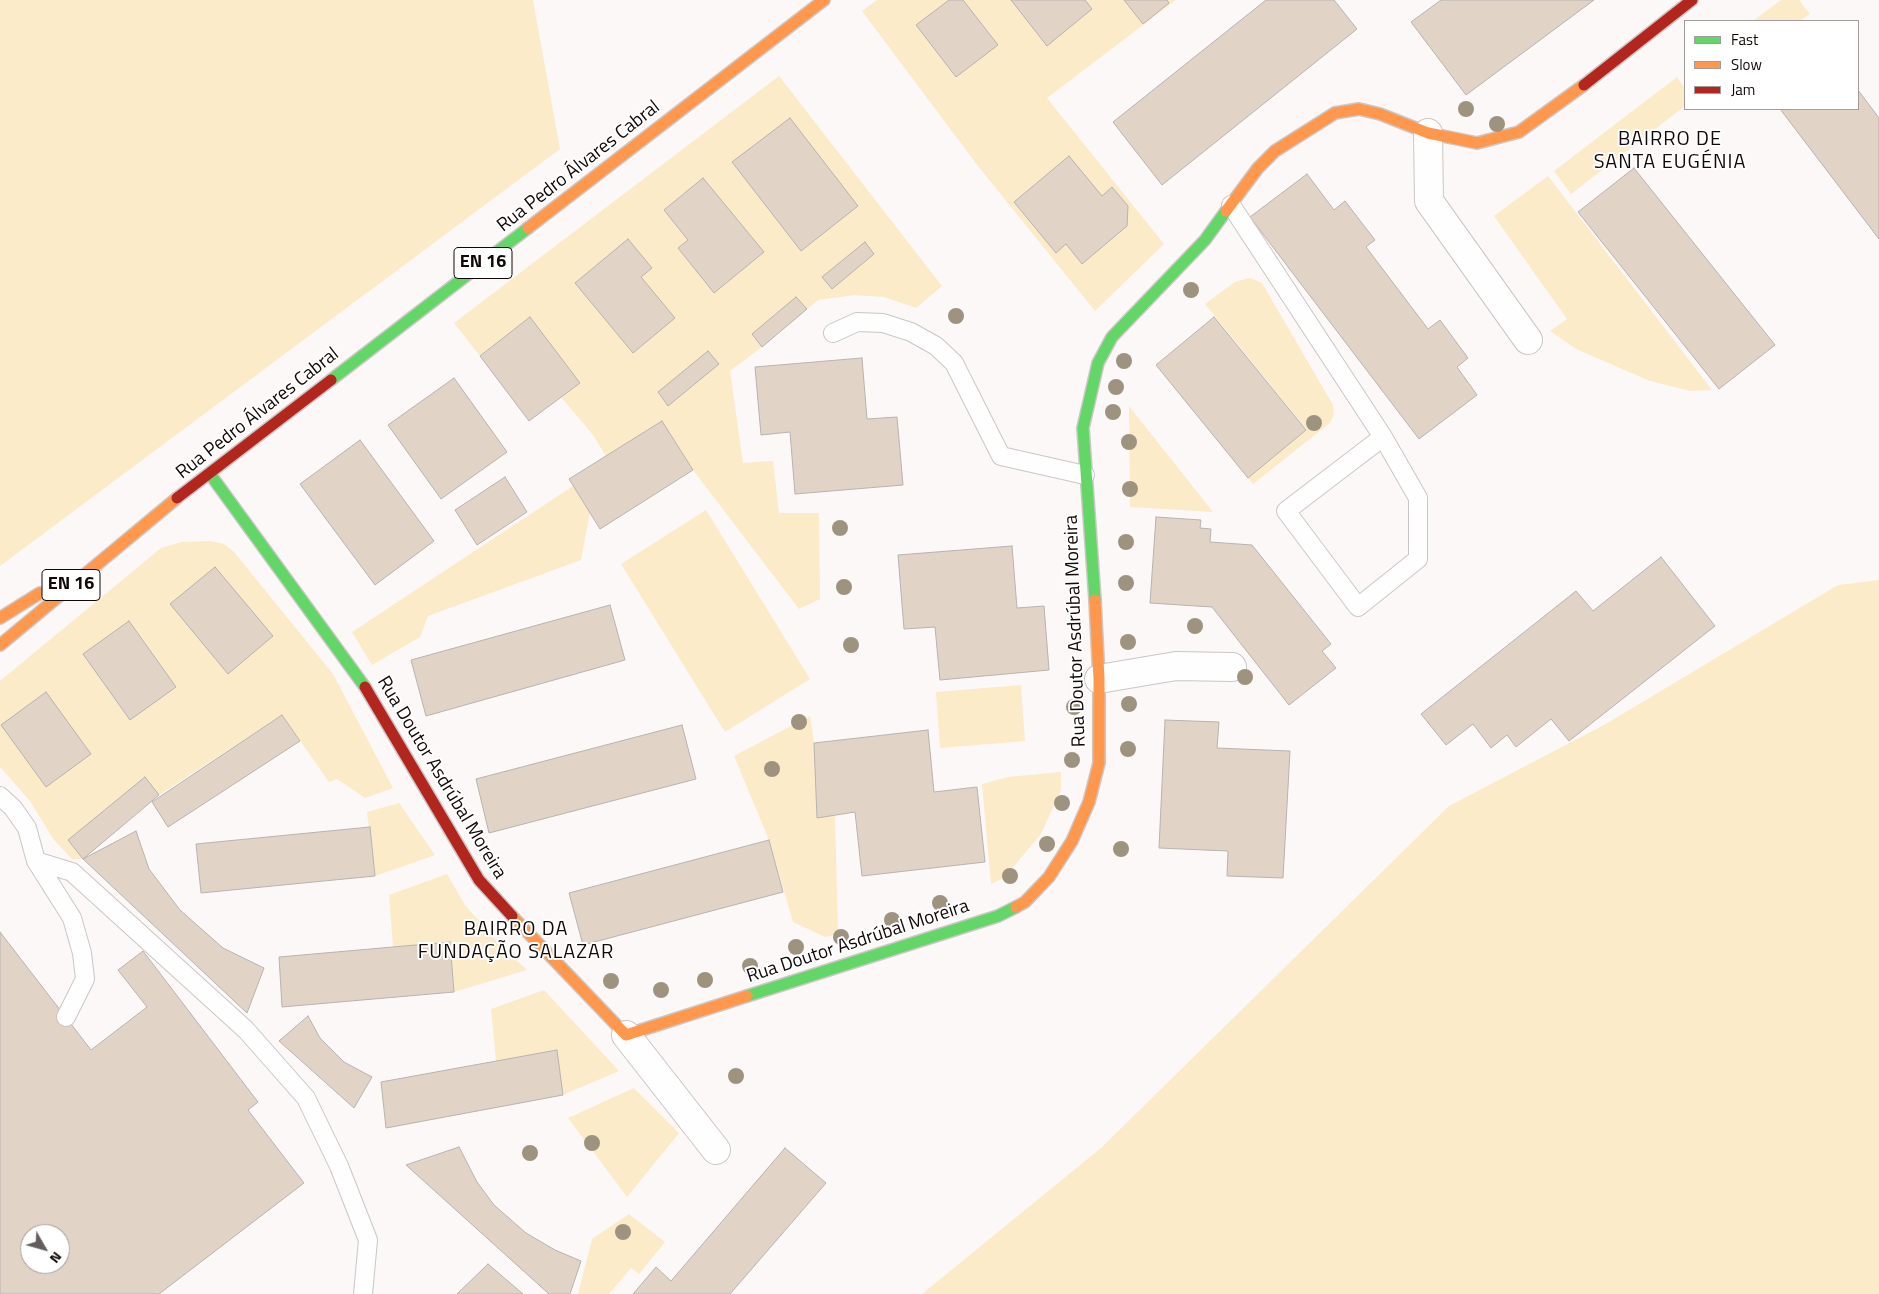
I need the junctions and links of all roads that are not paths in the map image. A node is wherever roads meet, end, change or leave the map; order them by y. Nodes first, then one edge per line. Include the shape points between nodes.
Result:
1 (824, 0) edge
2 (1692, 0) edge
3 (1428, 133) junction
4 (1231, 205) junction
5 (833, 333) dead end
6 (1528, 340) dead end
7 (1383, 436) junction
8 (210, 474) junction
9 (1085, 475) junction
10 (141, 526) junction
11 (0, 618) edge
12 (0, 645) edge
13 (1232, 667) dead end
14 (1099, 679) junction
15 (0, 796) edge
16 (36, 861) junction
17 (66, 1018) dead end
18 (626, 1035) junction
19 (716, 1150) dead end
20 (363, 1294) edge

1 - 8 street, Rua Pedro Álvares Cabral / EN 16
2 - 3 street, Rua Doutor Asdrúbal Moreira via 1541,118 1518,132 1477,142
3 - 4 street, Rua Doutor Asdrúbal Moreira via 1370,111 1335,113 1275,151
3 - 6 street via 1428,202
4 - 7 lane
4 - 9 street, Rua Doutor Asdrúbal Moreira via 1205,240 1118,331 1098,363 1083,428
5 - 9 lane via 857,322 883,323 911,332 936,346 954,363 1001,456
7 - 7 lane via 1286,511 1358,607 1418,559 1418,498
8 - 10 street, Rua Pedro Álvares Cabral / EN 16
8 - 18 street, Rua Doutor Asdrúbal Moreira via 361,680 479,880
9 - 14 street, Rua Doutor Asdrúbal Moreira via 1091,518
10 - 11 street, Rua Pedro Álvares Cabral / EN 16
10 - 12 street, Rua Pedro Álvares Cabral / EN 16
13 - 14 street via 1176,666
14 - 18 street, Rua Doutor Asdrúbal Moreira via 1099,763 1089,802 1072,841 1049,877 1025,902 998,916
15 - 16 lane via 27,828
16 - 17 lane via 72,918 82,953 85,979
16 - 20 lane via 72,872 79,878 246,1030 306,1098 339,1166 368,1240
18 - 19 street

